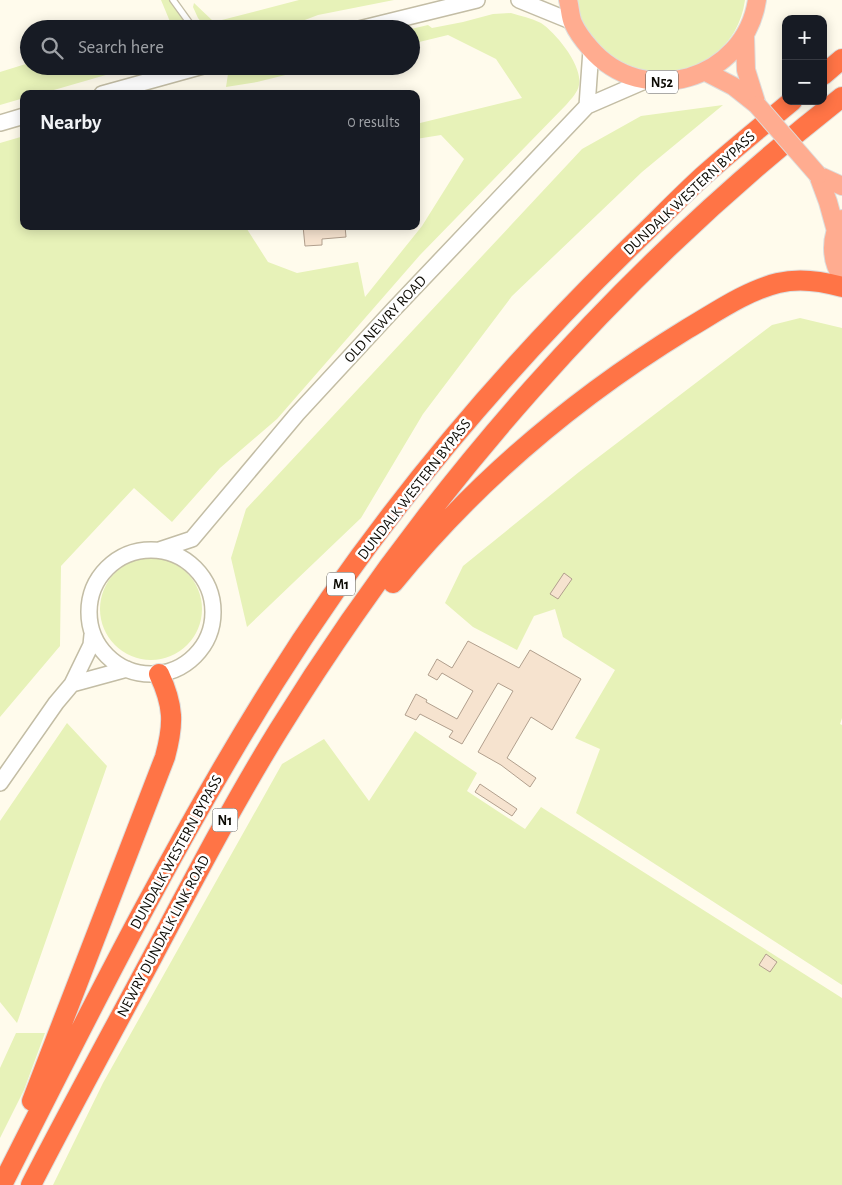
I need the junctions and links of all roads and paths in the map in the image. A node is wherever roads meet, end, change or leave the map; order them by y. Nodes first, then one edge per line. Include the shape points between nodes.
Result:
1 (173, 0) edge
2 (477, 0) edge
3 (519, 0) edge
4 (568, 0) edge
5 (757, 0) edge
6 (187, 20) edge
7 (396, 20) edge
8 (573, 22) junction
9 (745, 36) junction
10 (591, 50) junction
11 (842, 59) edge
12 (704, 71) junction
13 (827, 72) edge
14 (171, 75) edge
15 (646, 80) junction
16 (116, 90) edge
17 (842, 97) edge
18 (757, 105) junction
19 (787, 105) edge
20 (587, 106) junction
21 (20, 117) edge
22 (0, 123) edge
23 (818, 175) junction
24 (842, 186) edge
25 (839, 225) edge
26 (842, 277) edge
27 (842, 287) edge
28 (192, 539) junction
29 (159, 550) junction
30 (196, 568) junction
31 (92, 635) junction
32 (127, 669) junction
33 (159, 674) junction
34 (72, 684) junction
35 (303, 692) junction
36 (0, 783) edge
37 (15, 1159) junction
38 (2, 1185) edge
39 (31, 1185) edge

1 - 6 lane
2 - 7 main road
3 - 8 main road
4 - 8 main road, N52
5 - 9 main road, N52
8 - 10 main road, N52
9 - 12 main road, N52 via 723,61
9 - 18 main road, N52 via 746,70
10 - 15 main road, N52 via 617,71
10 - 20 main road
11 - 13 highway
12 - 15 main road, N52 via 692,78 663,82
12 - 18 main road, N52 via 733,86
14 - 16 main road
15 - 20 main road, OLD NEWRY ROAD
17 - 35 highway, DUNDALK WESTERN BYPASS / M1 via 722,198 663,254 508,415 438,500 359,608
18 - 23 main road, N52, bridge
19 - 37 highway, DUNDALK WESTERN BYPASS / M1 via 703,176 575,300 454,437 351,569 276,680 196,813
20 - 28 main road, OLD NEWRY ROAD via 315,394
21 - 22 main road
23 - 24 main road, N52
23 - 25 main road, N52
25 - 26 main road, N52 via 833,254
27 - 35 highway via 811,280 780,282 761,288 642,357 562,415 472,495 408,564
28 - 29 main road
28 - 30 main road
29 - 30 main road via 180,556
29 - 31 main road via 138,550 117,558 101,573 91,592 88,614
30 - 33 main road via 207,584 213,603 212,623 206,642 194,657 178,668
31 - 32 main road via 104,654
31 - 34 main road via 91,645
32 - 33 main road
32 - 34 main road
33 - 37 highway via 167,691 172,718 165,757 34,1095
34 - 36 main road
35 - 39 highway, NEWRY DUNDALK LINK ROAD / N1 via 220,830
37 - 38 highway

